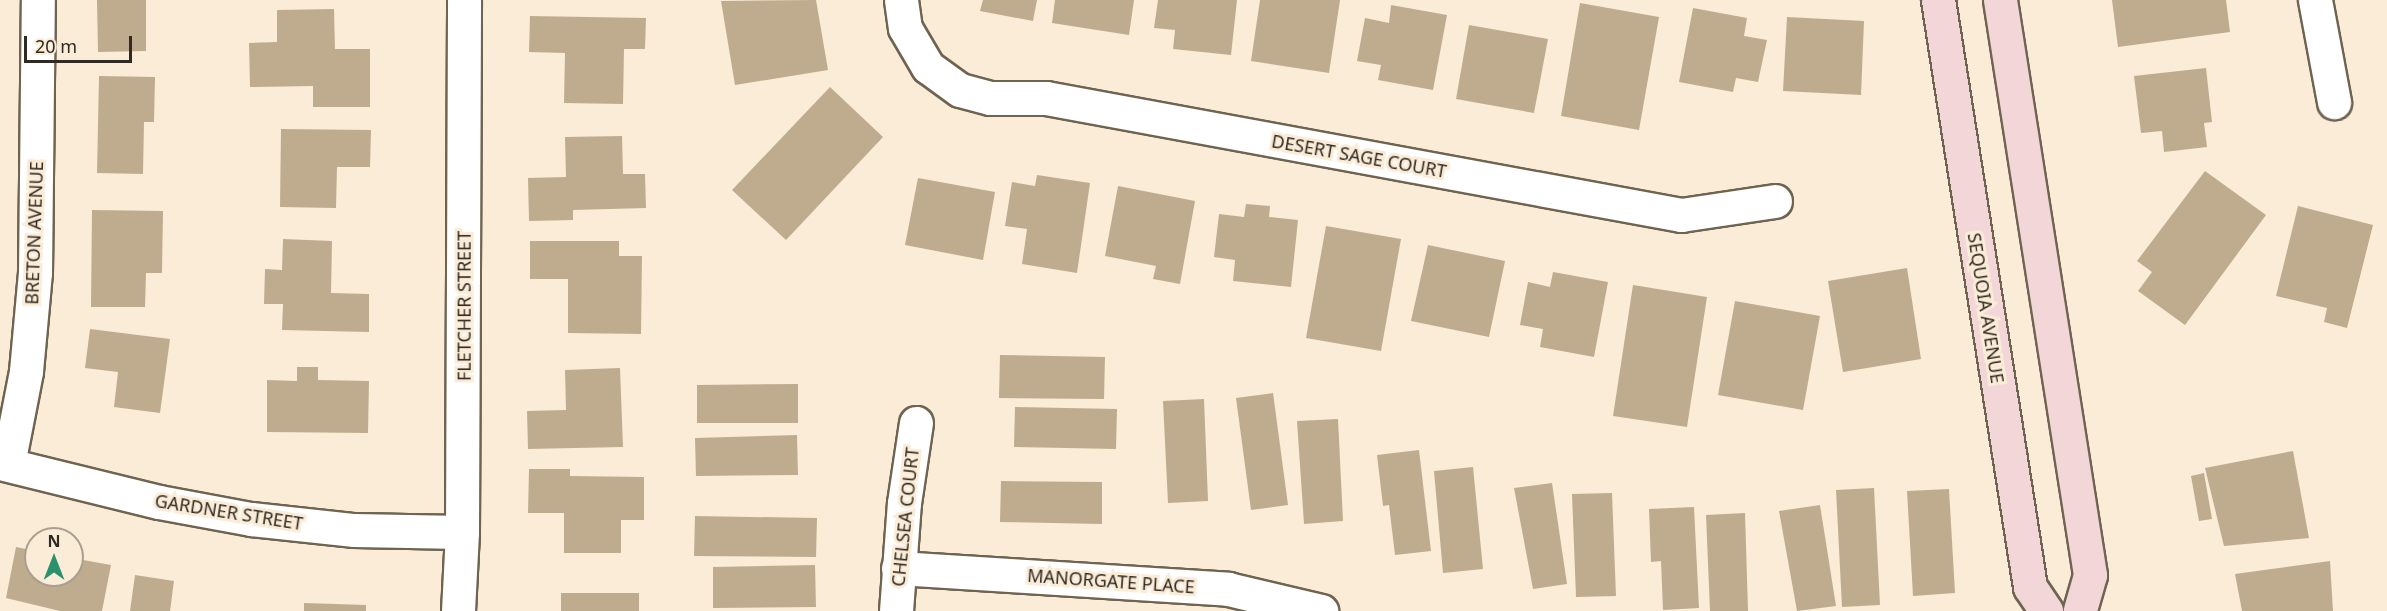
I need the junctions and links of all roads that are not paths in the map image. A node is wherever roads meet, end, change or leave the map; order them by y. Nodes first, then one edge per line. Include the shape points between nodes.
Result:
1 (38, 0) edge
2 (464, 0) edge
3 (901, 0) edge
4 (1938, 0) edge
5 (2000, 0) edge
6 (2315, 0) edge
7 (2334, 102) dead end
8 (1775, 201) dead end
9 (916, 423) dead end
10 (4, 463) edge
11 (462, 532) junction
12 (898, 568) junction
13 (458, 611) edge
14 (897, 611) edge
15 (1321, 611) edge
16 (2046, 611) edge
17 (2080, 611) edge

1 - 10 street, BRETON AVENUE via 35,273 26,371
2 - 11 street, FLETCHER STREET
3 - 8 street, DESERT SAGE COURT via 904,28 915,49 945,81 960,90 990,98 1046,98 1681,216
4 - 16 main road, SEQUOIA AVENUE via 2030,587
5 - 17 main road via 2090,575
6 - 7 street
9 - 12 street, CHELSEA COURT
10 - 11 street, GARDNER STREET via 159,502 250,519 354,530
11 - 13 street, FLETCHER STREET
12 - 14 street, CHELSEA COURT
12 - 15 street, MANORGATE PLACE via 1228,589

